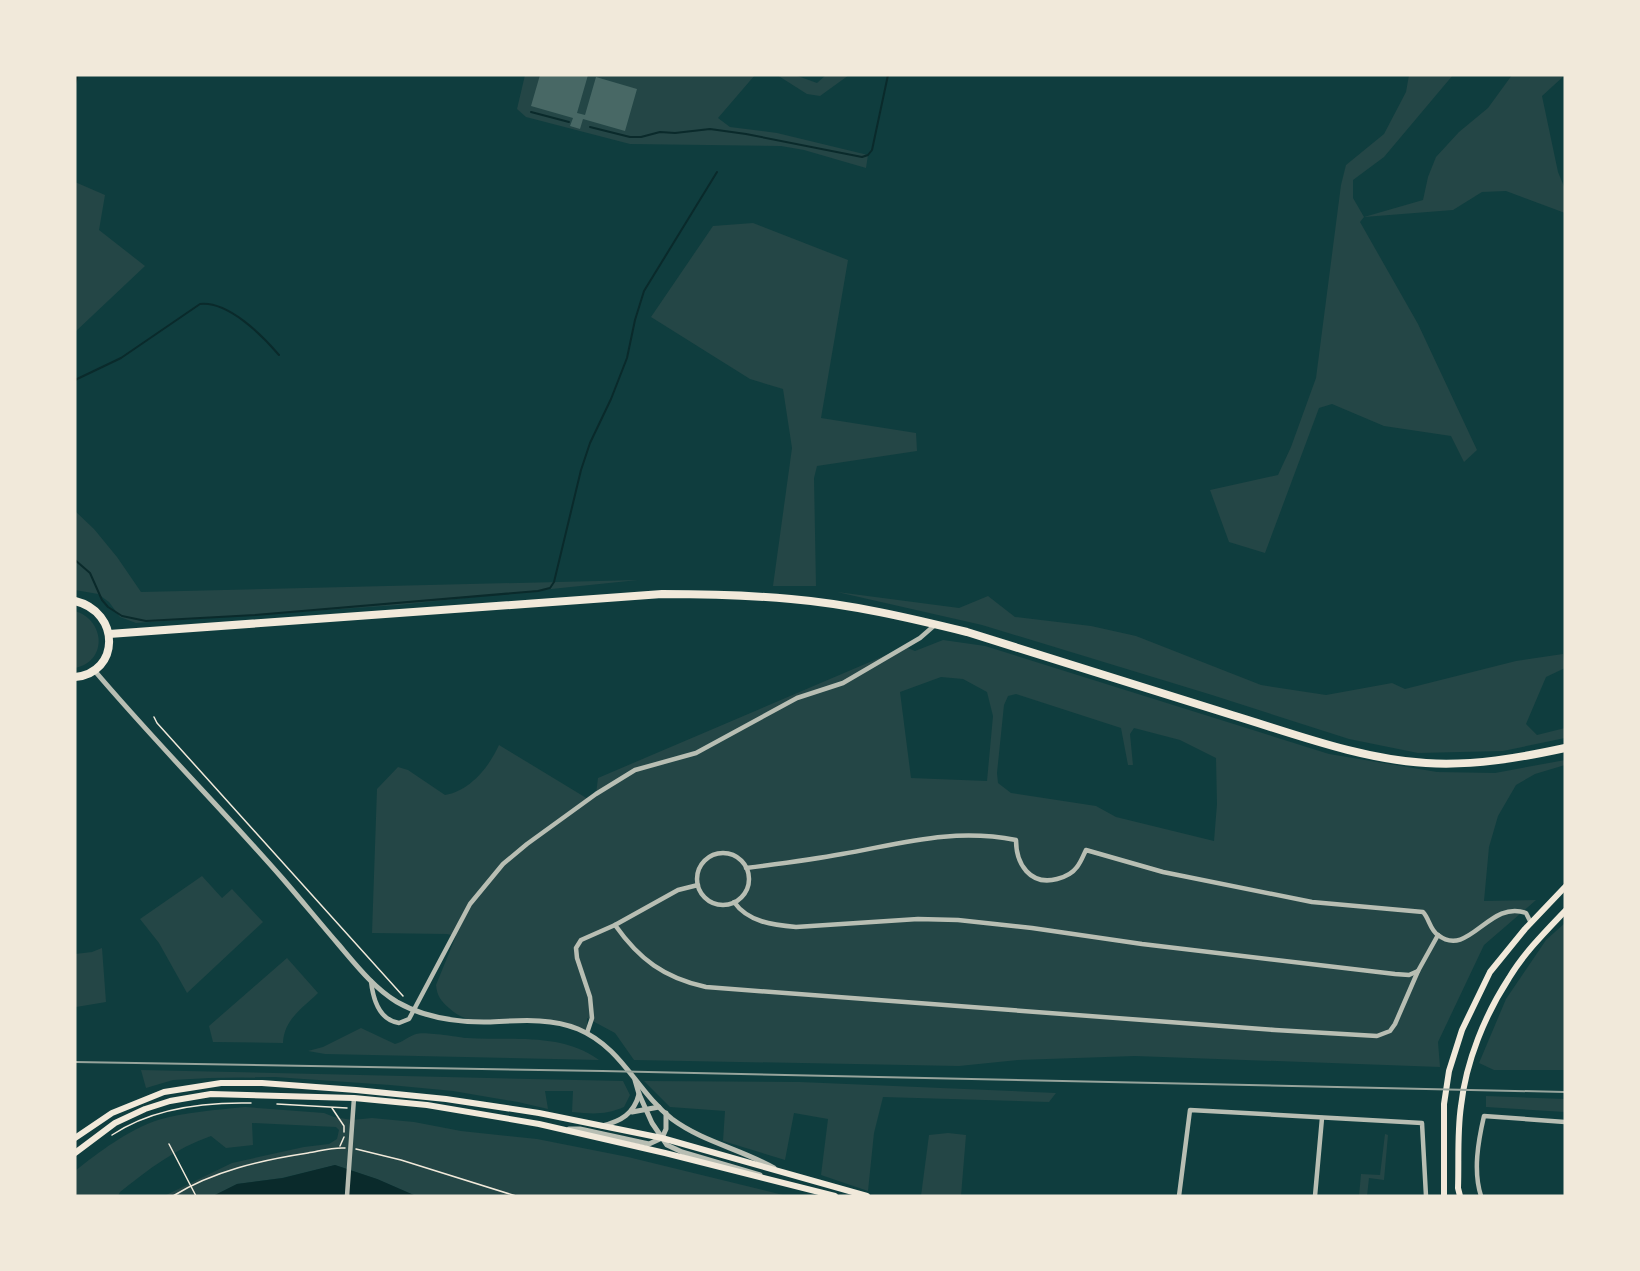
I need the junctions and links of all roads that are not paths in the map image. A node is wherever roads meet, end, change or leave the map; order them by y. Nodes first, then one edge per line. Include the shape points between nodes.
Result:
1 (75, 601) edge
2 (936, 624) junction
3 (109, 634) junction
4 (94, 670) junction
5 (75, 677) edge
6 (1565, 748) edge
7 (746, 868) junction
8 (698, 885) junction
9 (1565, 887) edge
10 (734, 902) junction
11 (1565, 911) edge
12 (1531, 923) junction
13 (615, 925) junction
14 (1438, 935) junction
15 (1418, 971) junction
16 (371, 981) junction
17 (414, 1011) junction
18 (587, 1033) junction
19 (635, 1079) junction
20 (639, 1094) junction
21 (354, 1098) junction
22 (659, 1107) junction
23 (645, 1108) junction
24 (631, 1113) junction
25 (666, 1113) junction
26 (1322, 1118) junction
27 (1565, 1122) edge
28 (601, 1126) junction
29 (555, 1128) junction
30 (75, 1138) edge
31 (662, 1138) junction
32 (75, 1153) edge
33 (778, 1170) junction
34 (774, 1180) junction
35 (347, 1196) edge
36 (835, 1196) edge
37 (867, 1196) edge
38 (1179, 1196) edge
39 (1315, 1196) edge
40 (1426, 1196) edge
41 (1444, 1196) edge
42 (1460, 1196) edge
43 (1481, 1196) edge

1 - 3 highway via 97,611
2 - 3 highway via 793,599 662,594
2 - 6 highway via 1304,737 1385,757 1466,764
2 - 17 street via 920,638 843,682 797,698 696,753 635,770 569,812 511,857 486,883 465,913
3 - 4 highway via 106,655
4 - 5 highway
4 - 16 street
7 - 8 street via 731,855 716,854 699,870
7 - 10 street via 746,891
7 - 14 street via 940,835 991,836 1016,840 1019,862 1038,879 1053,880 1071,874 1086,850 1163,872 1312,902 1423,912
8 - 10 street via 712,902
8 - 13 street via 678,891
9 - 12 main road
10 - 15 street via 753,918 796,927 958,920 1395,974
11 - 42 main road via 1509,977 1486,1020 1469,1065 1461,1106
12 - 14 street via 1526,913 1518,910 1500,912 1467,937 1456,940
12 - 41 main road via 1490,972 1462,1030 1444,1104
13 - 15 street via 649,963 690,984 706,987 1351,1035 1390,1032
13 - 18 street via 581,940 576,948 590,997 592,1018
14 - 15 street
16 - 17 street
16 - 17 street via 372,992 386,1018 399,1023
17 - 18 street via 471,1022 539,1020
18 - 19 street via 609,1047
19 - 20 street
19 - 22 street
20 - 23 street
20 - 24 street
21 - 29 main road via 427,1105
21 - 32 main road via 211,1094 170,1101 115,1123
21 - 35 street
22 - 23 street
22 - 25 street
23 - 24 street
23 - 31 street
24 - 28 street
25 - 31 street
25 - 33 street via 702,1138
26 - 38 street via 1190,1110
26 - 39 street
26 - 40 street via 1422,1123
27 - 43 street via 1484,1116 1477,1183
28 - 30 main road via 458,1101 356,1090 221,1083 164,1092 112,1113
28 - 31 main road
29 - 31 street via 580,1129 649,1144
29 - 34 main road
31 - 33 main road
31 - 34 street via 682,1152
33 - 37 main road
34 - 36 main road

